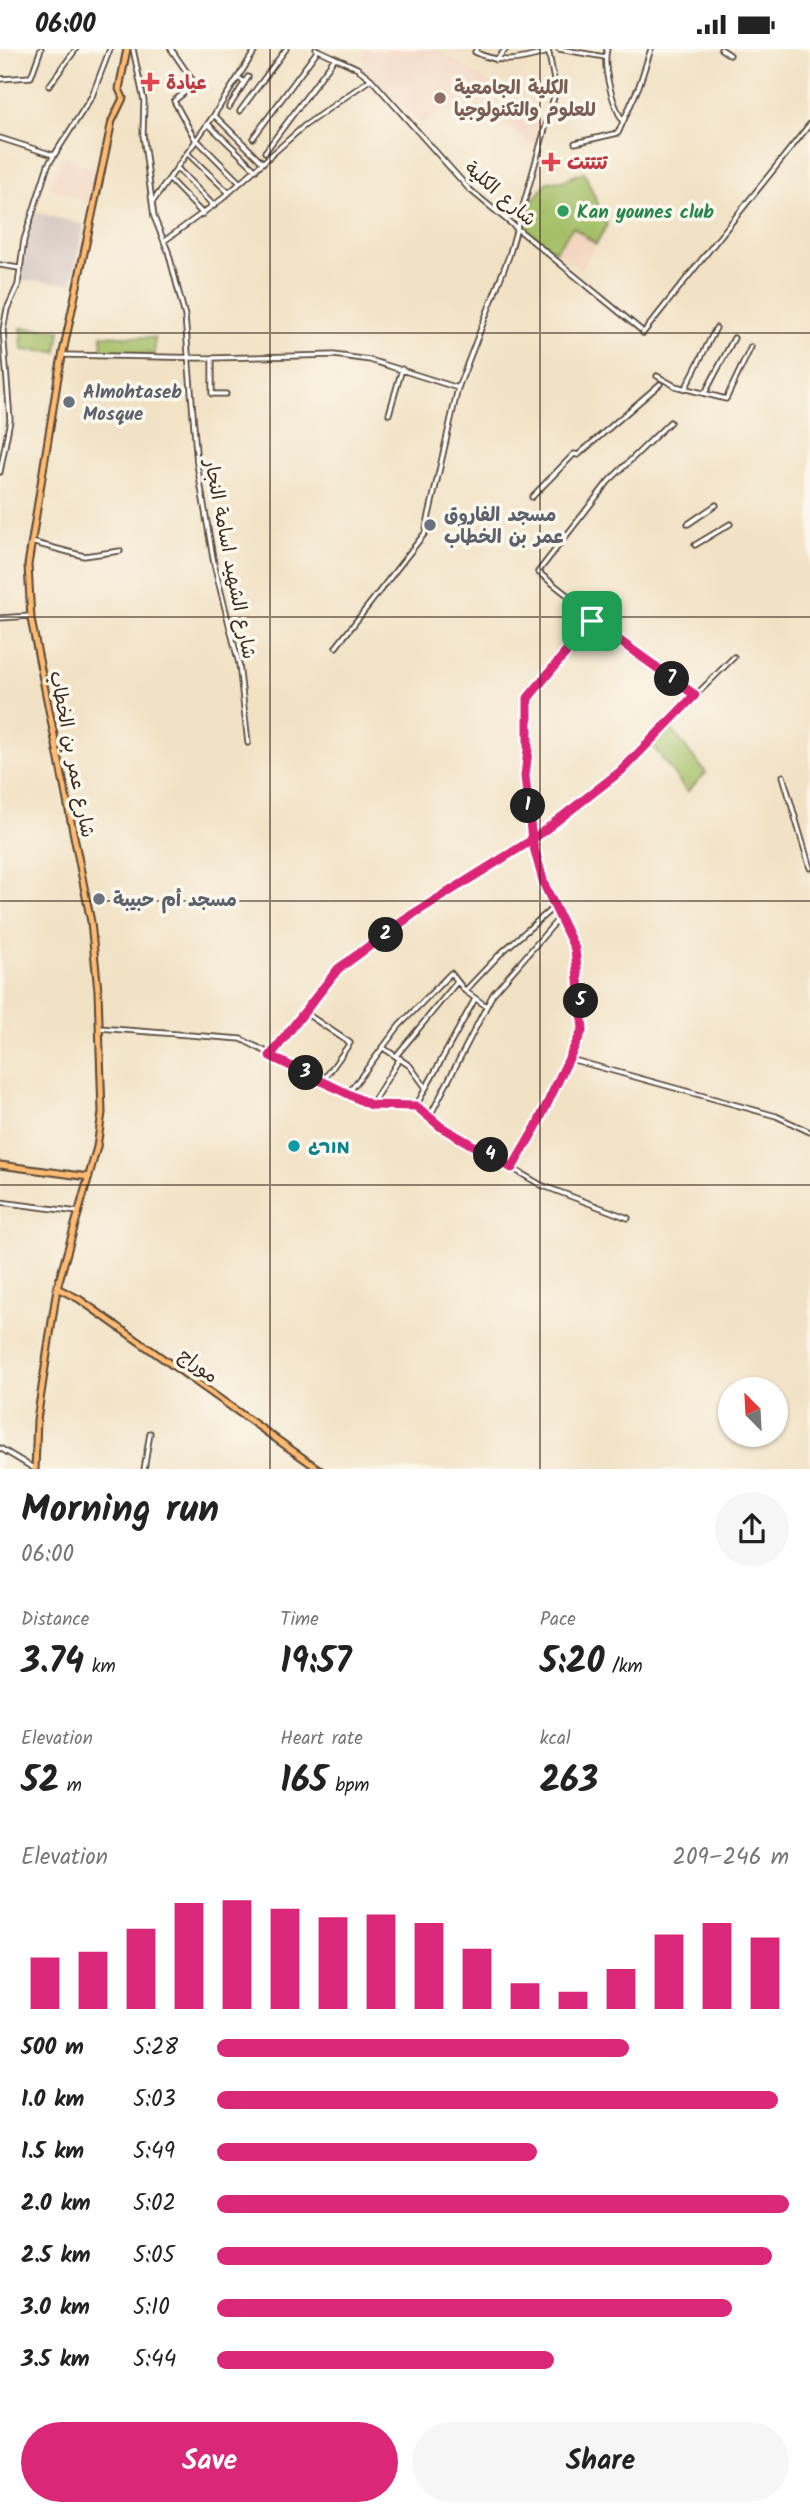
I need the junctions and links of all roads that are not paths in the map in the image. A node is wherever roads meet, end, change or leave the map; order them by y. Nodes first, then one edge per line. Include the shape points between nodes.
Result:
1 (41, 49) edge
2 (76, 49) edge
3 (110, 49) edge
4 (127, 49) edge
5 (133, 49) edge
6 (171, 49) edge
7 (256, 49) edge
8 (285, 49) edge
9 (477, 49) edge
10 (506, 49) edge
11 (559, 49) edge
12 (607, 49) edge
13 (650, 49) edge
14 (721, 49) edge
15 (317, 50) edge
16 (548, 50) edge
17 (730, 55) dead end
18 (605, 57) junction
19 (335, 58) junction
20 (495, 61) junction
21 (248, 77) dead end
22 (238, 78) junction
23 (0, 79) edge
24 (371, 79) junction
25 (245, 82) junction
26 (48, 86) dead end
27 (229, 107) dead end
28 (240, 111) dead end
29 (214, 115) junction
30 (622, 122) junction
31 (208, 124) junction
32 (810, 124) edge
33 (0, 138) edge
34 (253, 138) dead end
35 (197, 141) junction
36 (575, 143) dead end
37 (265, 152) dead end
38 (187, 153) junction
39 (53, 155) junction
40 (263, 163) junction
41 (177, 169) junction
42 (256, 170) junction
43 (169, 179) junction
44 (241, 183) junction
45 (229, 193) junction
46 (152, 202) junction
47 (214, 206) junction
48 (203, 214) junction
49 (517, 228) junction
50 (164, 241) junction
51 (0, 265) edge
52 (19, 268) junction
53 (716, 328) dead end
54 (734, 338) dead end
55 (751, 347) dead end
56 (62, 355) junction
57 (189, 358) junction
58 (212, 358) junction
59 (402, 369) junction
60 (657, 376) dead end
61 (660, 384) dead end
62 (458, 388) junction
63 (685, 389) junction
64 (705, 393) junction
65 (226, 394) dead end
66 (389, 414) dead end
67 (670, 422) dead end
68 (0, 472) edge
69 (532, 497) dead end
70 (716, 505) dead end
71 (688, 524) dead end
72 (730, 524) dead end
73 (31, 542) junction
74 (695, 545) dead end
75 (120, 551) dead end
76 (30, 616) junction
77 (0, 618) edge
78 (592, 621) junction
79 (336, 647) dead end
80 (734, 657) dead end
81 (695, 695) junction
82 (248, 743) dead end
83 (783, 776) dead end
84 (532, 840) junction
85 (810, 867) edge
86 (556, 906) junction
87 (560, 917) junction
88 (458, 982) junction
89 (466, 991) junction
90 (475, 999) junction
91 (486, 1006) junction
92 (304, 1011) junction
93 (99, 1028) junction
94 (382, 1047) junction
95 (270, 1056) junction
96 (398, 1057) junction
97 (570, 1059) junction
98 (323, 1081) junction
99 (426, 1088) junction
100 (347, 1095) junction
101 (371, 1105) junction
102 (416, 1106) junction
103 (430, 1115) junction
104 (810, 1132) edge
105 (0, 1165) edge
106 (512, 1168) junction
107 (89, 1177) junction
108 (0, 1202) edge
109 (78, 1212) junction
110 (628, 1218) dead end
111 (57, 1288) junction
112 (150, 1433) dead end
113 (0, 1448) edge
114 (35, 1469) edge
115 (144, 1469) edge
116 (320, 1469) edge

1 - 23 street via 31,77
2 - 26 street
3 - 39 street via 92,96
4 - 56 main road, شارع عمر بن الخطاب via 119,89 123,98 112,121
5 - 46 street via 144,101 143,134
6 - 35 street via 195,84 174,101
7 - 22 street
8 - 28 street
9 - 20 street via 475,52
10 - 20 street
11 - 18 street
12 - 18 street
13 - 30 street
14 - 17 street
15 - 19 street, شارع الكلية
15 - 34 street
16 - 20 street via 514,61
16 - 49 street via 556,90
18 - 30 street
19 - 24 street, شارع الكلية
19 - 37 street
21 - 25 street
22 - 25 street
22 - 29 street
24 - 40 street via 304,126
24 - 49 street, شارع الكلية via 469,189
25 - 27 street
29 - 31 street
29 - 40 street
30 - 36 street via 618,133
31 - 35 street
31 - 42 street
32 - 49 street, شارع الكلية via 642,331
33 - 39 street
35 - 38 street
35 - 44 street
38 - 41 street
38 - 45 street
39 - 52 street via 34,201
40 - 42 street
41 - 43 street
41 - 47 street
42 - 44 street
43 - 46 street
43 - 48 street
44 - 45 street
45 - 47 street
46 - 50 street, شارع الشهيد اسامة النجار
47 - 48 street
48 - 50 street
49 - 62 street
50 - 57 street, شارع الشهيد اسامة النجار via 186,316
51 - 52 street
52 - 68 street via 3,330 10,420
53 - 63 street
54 - 64 street
55 - 64 street via 726,399
56 - 57 street
56 - 73 main road, شارع عمر بن الخطاب
57 - 58 street
57 - 82 street, شارع الشهيد اسامة النجار via 197,464 214,564 239,664
58 - 59 street via 334,355
58 - 65 street via 212,394
59 - 62 street
59 - 66 street
60 - 63 street
61 - 69 street via 574,454
62 - 79 street via 425,533
63 - 64 street
67 - 78 street via 608,482 538,572
70 - 71 street
72 - 74 street
73 - 75 street via 84,555
73 - 76 main road, شارع عمر بن الخطاب
76 - 77 street
76 - 93 main road, شارع عمر بن الخطاب via 91,922
78 - 81 street
78 - 84 street via 528,698 525,776
80 - 81 street
81 - 84 street via 621,771
83 - 85 street
84 - 86 street via 544,884
84 - 92 street via 413,914 338,969
86 - 87 street
86 - 89 street via 500,953
87 - 91 street
87 - 97 street via 575,949 583,1029
88 - 89 street
88 - 94 street via 451,973
88 - 96 street
89 - 90 street
90 - 91 street
90 - 99 street
91 - 103 street
92 - 95 street
92 - 98 street via 350,1043
93 - 95 street via 241,1039
93 - 107 main road, شارع عمر بن الخطاب via 102,1113
94 - 96 street
94 - 100 street
95 - 98 street
96 - 99 street
96 - 101 street
97 - 104 street via 776,1116
97 - 106 street
98 - 100 street
99 - 102 street
100 - 101 street
101 - 102 street
102 - 103 street
103 - 106 street via 441,1127
105 - 107 main road
106 - 110 street via 541,1185
107 - 109 main road, شارع عمر بن الخطاب
108 - 109 street
109 - 111 main road, شارع عمر بن الخطاب
111 - 114 main road, شارع عمر بن الخطاب via 37,1420
111 - 116 main road, موراج
112 - 115 street
113 - 114 street

